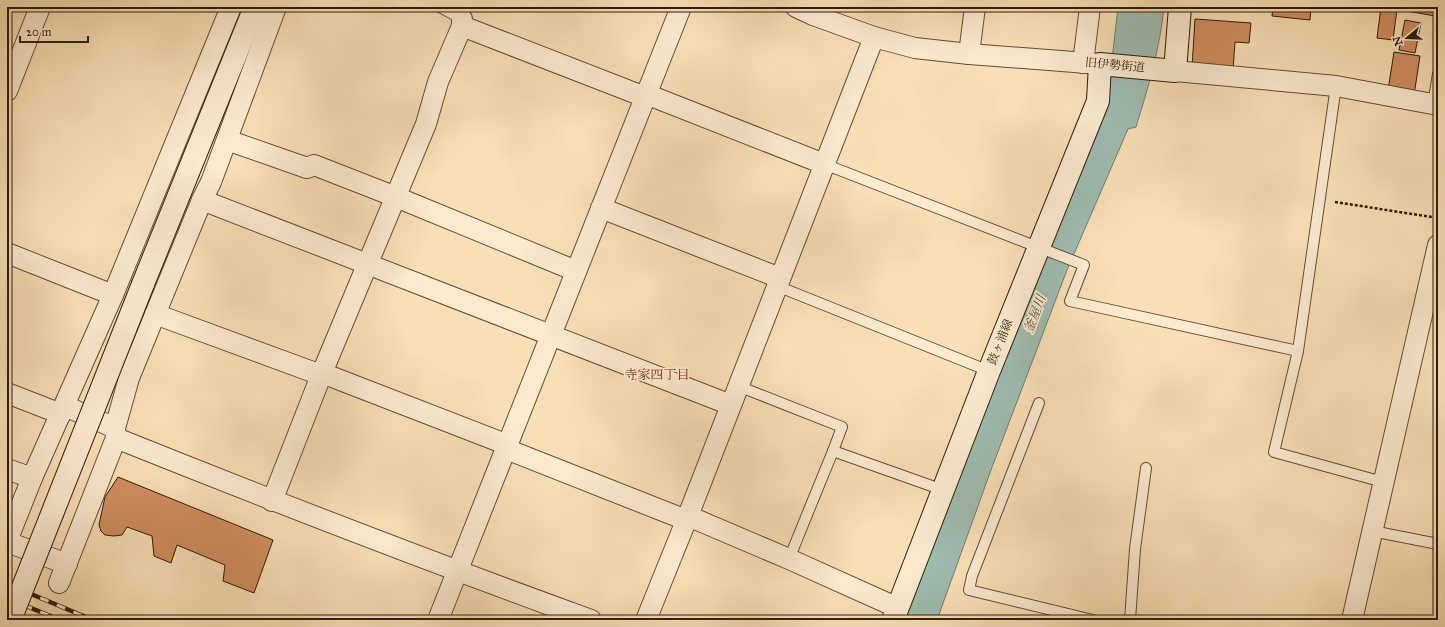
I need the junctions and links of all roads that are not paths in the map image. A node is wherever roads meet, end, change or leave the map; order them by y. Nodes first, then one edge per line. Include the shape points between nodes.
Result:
1 (40, 7) edge
2 (231, 7) edge
3 (255, 7) edge
4 (276, 7) edge
5 (440, 7) edge
6 (681, 7) edge
7 (975, 7) edge
8 (1090, 7) edge
9 (1180, 7) edge
10 (808, 10) edge
11 (462, 23) junction
12 (874, 37) junction
13 (969, 54) junction
14 (1096, 64) junction
15 (1167, 70) junction
16 (1438, 74) edge
17 (1336, 86) junction
18 (7, 91) edge
19 (645, 95) junction
20 (1436, 104) edge
21 (227, 140) junction
22 (824, 164) junction
23 (396, 197) junction
24 (202, 200) junction
25 (601, 208) junction
26 (1039, 247) junction
27 (1438, 250) edge
28 (7, 253) edge
29 (368, 264) junction
30 (576, 271) junction
31 (778, 282) junction
32 (113, 296) junction
33 (155, 314) junction
34 (551, 336) junction
35 (1298, 351) junction
36 (988, 371) junction
37 (322, 374) junction
38 (738, 386) junction
39 (7, 393) edge
40 (1039, 402) dead end
41 (731, 406) junction
42 (63, 410) junction
43 (116, 433) junction
44 (507, 447) junction
45 (833, 451) junction
46 (1146, 468) dead end
47 (7, 469) edge
48 (32, 478) junction
49 (1383, 482) junction
50 (943, 490) junction
51 (272, 500) junction
52 (687, 518) junction
53 (1372, 531) junction
54 (7, 541) edge
55 (1438, 544) edge
56 (789, 559) junction
57 (66, 564) junction
58 (457, 572) junction
59 (59, 583) dead end
60 (896, 614) edge
61 (10, 620) edge
62 (438, 620) edge
63 (590, 620) edge
64 (646, 620) edge
65 (1093, 620) edge
66 (1130, 620) edge
67 (1352, 620) edge

1 - 18 street
2 - 32 street
3 - 61 main road, bridge
4 - 21 street
5 - 11 lane
6 - 19 street
7 - 13 street
8 - 14 street
9 - 15 main road
10 - 12 street, 旧伊勢街道
11 - 19 street
11 - 23 street via 438,82 426,124
12 - 13 street, 旧伊勢街道 via 915,48
12 - 22 street
13 - 14 street, 旧伊勢街道
14 - 15 main road, 旧伊勢街道
14 - 26 main road, 鼓ヶ浦線 via 1098,101
15 - 17 street, 旧伊勢街道
16 - 20 lane
17 - 20 street, 旧伊勢街道
17 - 35 lane
19 - 22 street
19 - 25 street
21 - 23 street via 307,168 314,166
21 - 24 street
22 - 26 lane
22 - 31 street
23 - 29 street
23 - 30 street
24 - 29 street
24 - 33 street
25 - 30 street
25 - 31 street
26 - 35 lane via 1084,265 1070,301
26 - 36 main road, 鼓ヶ浦線
27 - 49 street
28 - 32 street
29 - 34 street
29 - 37 street
30 - 34 street
31 - 36 lane
31 - 38 street
32 - 42 street
33 - 37 street
33 - 43 street via 129,378
34 - 41 street
34 - 44 street
35 - 49 lane via 1274,452
36 - 50 main road, 鼓ヶ浦線
37 - 44 street
37 - 51 street
38 - 41 street
38 - 45 lane via 842,427
39 - 42 street
40 - 65 lane via 972,576 969,590
41 - 52 street
42 - 43 street
42 - 48 street
43 - 51 street
43 - 57 street
44 - 52 street
44 - 58 street
45 - 50 lane
45 - 56 lane
46 - 66 lane via 1135,549
47 - 48 street
48 - 54 street
49 - 53 street
50 - 60 main road, 鼓ヶ浦線
51 - 58 street
52 - 56 street
52 - 64 street
53 - 55 lane
53 - 67 street
54 - 57 street
56 - 60 street
57 - 59 street
58 - 62 street
58 - 63 street

